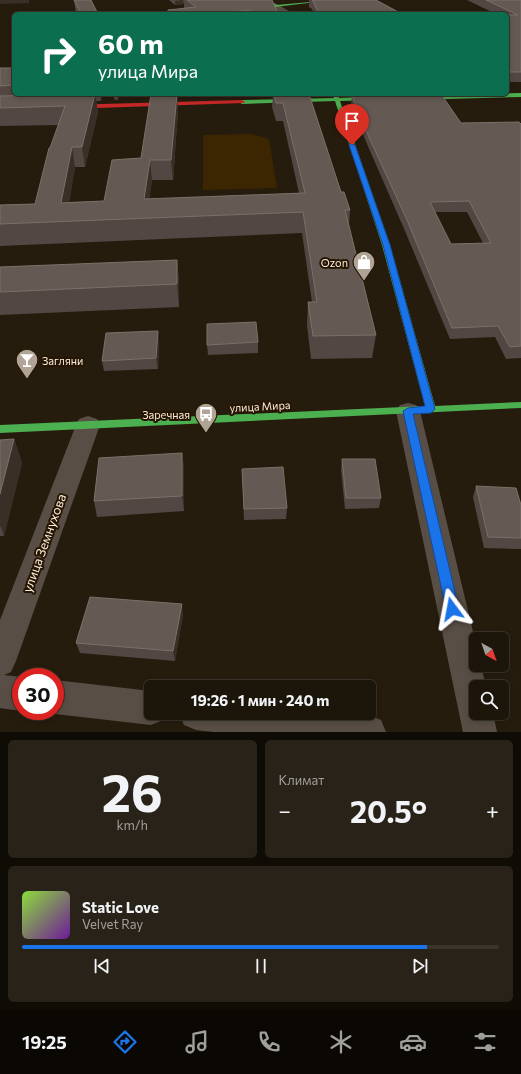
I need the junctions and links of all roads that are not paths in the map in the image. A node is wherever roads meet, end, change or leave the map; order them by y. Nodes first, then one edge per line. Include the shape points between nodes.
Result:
1 (331, 0) edge
2 (270, 2) edge
3 (196, 8) edge
4 (216, 12) edge
5 (286, 12) edge
6 (509, 94) edge
7 (521, 94) edge
8 (463, 96) edge
9 (336, 97) edge
10 (390, 98) edge
11 (405, 98) edge
12 (54, 108) edge
13 (521, 405) edge
14 (419, 410) junction
15 (88, 425) junction
16 (0, 429) edge
17 (0, 661) edge
18 (0, 691) edge
19 (12, 693) edge
20 (64, 699) edge
21 (144, 707) edge
22 (260, 720) edge
23 (369, 732) edge
24 (480, 732) edge

1 - 2 street
2 - 3 street
2 - 4 street
2 - 5 street
6 - 7 street
8 - 11 street
9 - 10 street
9 - 12 street
9 - 14 street via 386,245
13 - 14 street, улица Мира
14 - 15 street, улица Мира
14 - 24 street
15 - 16 street, улица Мира
15 - 17 street, улица Земнухова
18 - 19 street
20 - 21 street
22 - 23 street

